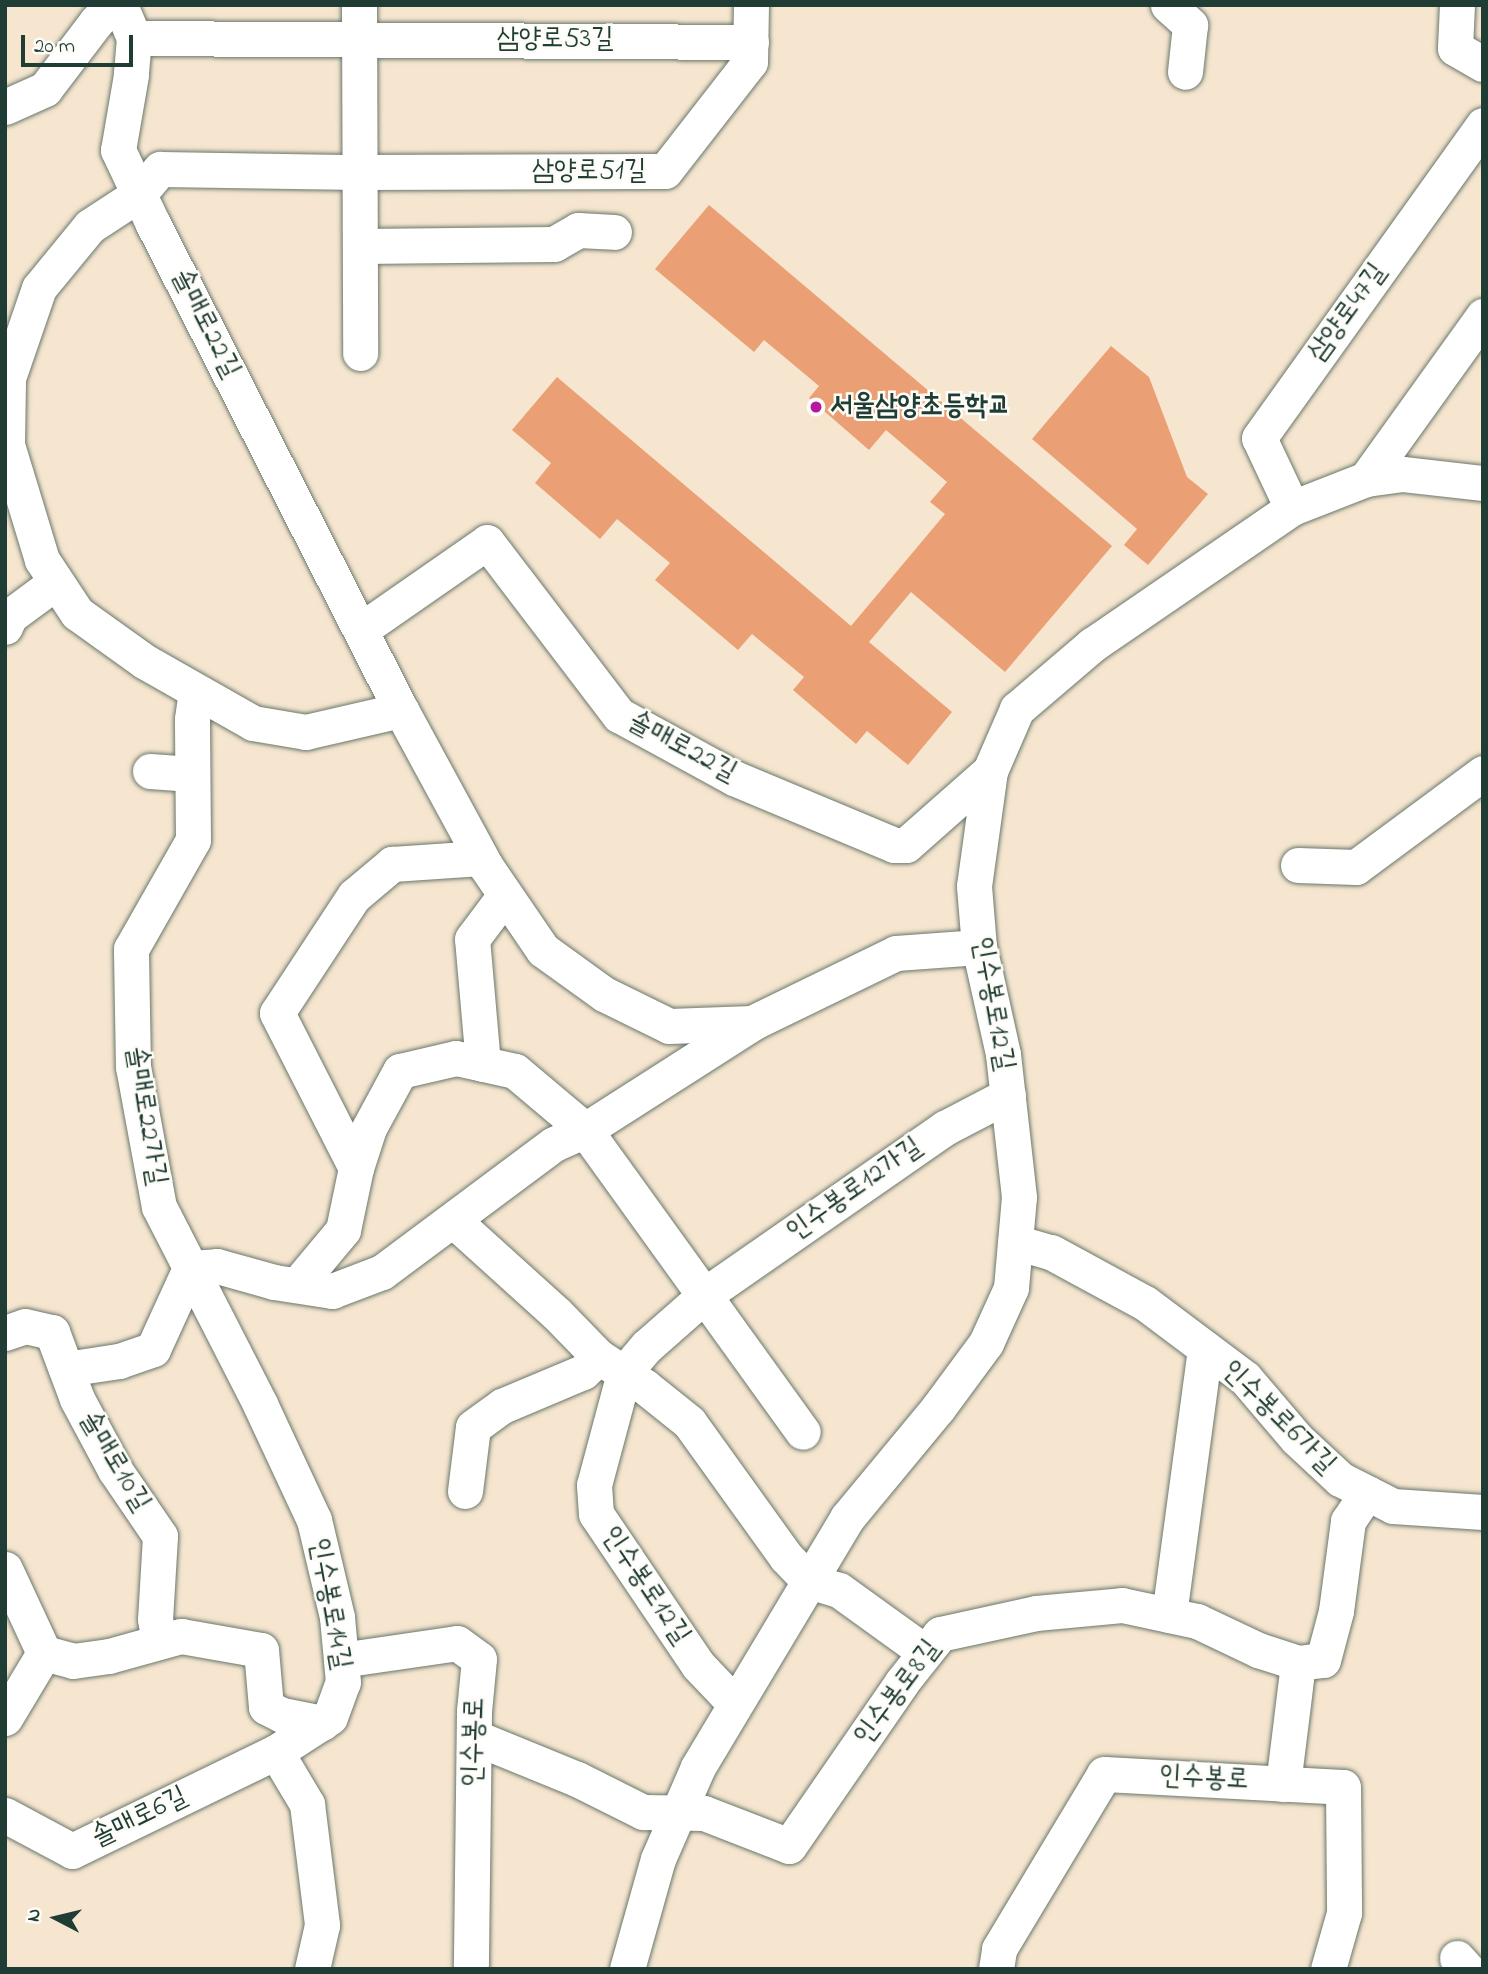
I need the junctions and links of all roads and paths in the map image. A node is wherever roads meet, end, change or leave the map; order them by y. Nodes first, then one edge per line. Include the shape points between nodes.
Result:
1 (112, 5) edge
2 (120, 5) edge
3 (751, 5) edge
4 (1168, 5) edge
5 (1457, 5) edge
6 (359, 22) edge
7 (134, 38) junction
8 (751, 42) junction
9 (1483, 64) edge
10 (1185, 72) dead end
11 (5, 107) edge
12 (1483, 125) edge
13 (359, 172) junction
14 (139, 194) junction
15 (614, 232) dead end
16 (360, 246) junction
17 (1483, 316) edge
18 (360, 353) dead end
19 (6, 414) edge
20 (1366, 479) junction
21 (1483, 483) edge
22 (1292, 508) junction
23 (56, 582) junction
24 (5, 627) edge
25 (362, 629) junction
26 (196, 692) junction
27 (401, 710) junction
28 (150, 771) dead end
29 (990, 771) junction
30 (1483, 773) edge
31 (192, 774) junction
32 (481, 858) junction
33 (1298, 865) dead end
34 (505, 895) junction
35 (979, 947) junction
36 (751, 1023) junction
37 (483, 1064) junction
38 (1008, 1095) junction
39 (585, 1130) junction
40 (356, 1168) junction
41 (453, 1220) junction
42 (1015, 1242) junction
43 (190, 1268) junction
44 (297, 1286) junction
45 (706, 1294) junction
46 (5, 1333) edge
47 (1205, 1348) junction
48 (612, 1365) junction
49 (66, 1369) junction
50 (803, 1432) dead end
51 (465, 1491) dead end
52 (1367, 1493) junction
53 (1483, 1512) edge
54 (5, 1569) edge
55 (808, 1581) junction
56 (1169, 1615) junction
57 (159, 1642) junction
58 (925, 1652) junction
59 (44, 1653) junction
60 (341, 1660) junction
61 (1298, 1663) junction
62 (735, 1704) junction
63 (5, 1718) edge
64 (321, 1723) junction
65 (474, 1737) junction
66 (276, 1752) junction
67 (1283, 1784) junction
68 (678, 1813) junction
69 (5, 1815) edge
70 (312, 1969) edge
71 (471, 1969) edge
72 (627, 1969) edge
73 (996, 1969) edge
74 (1328, 1969) edge

1 - 11 street via 46,89
2 - 7 street, 솔매로22길
3 - 8 street, 삼양로51길
4 - 10 street via 1190,25
5 - 9 street via 1455,48
6 - 7 street, 삼양로53길
6 - 8 street, 삼양로53길
6 - 13 street
7 - 14 street, 솔매로22길 via 118,150
8 - 13 street, 삼양로51길 via 750,62 664,171
12 - 22 street, 삼양로47길 via 1258,438
13 - 14 street via 160,169
13 - 16 street
14 - 19 street via 90,226 39,288 8,379
14 - 25 street, 솔매로22길
15 - 16 street via 578,230 554,244
16 - 18 street
17 - 20 street
19 - 23 street via 7,445 42,560
20 - 21 street, 인수봉로12길 via 1403,474
20 - 22 street, 인수봉로12길
22 - 29 street, 인수봉로12길 via 1092,645 1017,709
23 - 24 street via 10,616
23 - 26 street via 76,613
25 - 27 street, 솔매로22길
25 - 29 street, 솔매로22길 via 486,542 619,715 734,778 894,845 906,845
26 - 27 street via 253,723 306,732
26 - 31 street, 솔매로22가길
27 - 32 street, 솔매로22길
28 - 31 street
29 - 35 street, 인수봉로12길 via 974,886
30 - 33 street via 1356,867
31 - 43 street, 솔매로22가길 via 193,840 131,949 133,1067 159,1207
32 - 34 street, 솔매로22길
32 - 40 street via 392,864 354,896 277,1013
34 - 36 street, 솔매로22길 via 543,950 604,994 669,1026
34 - 37 street via 472,939
35 - 36 street, 솔매로22길 via 896,953
35 - 38 street, 인수봉로12길
36 - 39 street
37 - 39 street via 514,1071
37 - 40 street via 456,1058 400,1071 369,1128
38 - 42 street, 인수봉로12길 via 1019,1197
38 - 45 street, 인수봉로12가길 via 944,1128
39 - 41 street via 554,1144
39 - 45 street
40 - 44 street via 343,1230
41 - 44 street via 383,1272 332,1291
41 - 48 street
42 - 47 street, 인수봉로6가길 via 1051,1252 1145,1303
42 - 55 street, 인수봉로12길 via 1011,1288 986,1343 847,1518
43 - 44 street via 217,1266
43 - 49 street via 153,1349 119,1361
43 - 60 street, 인수봉로14길 via 314,1520 337,1617
45 - 48 street, 인수봉로12가길 via 647,1346
45 - 50 street
46 - 49 street, 솔매로10길 via 25,1326 52,1332
47 - 52 street, 인수봉로6가길 via 1245,1378 1297,1439 1340,1479
47 - 56 street
48 - 51 street via 583,1371 502,1406 473,1427
48 - 55 street via 689,1422
48 - 62 street, 인수봉로12길 via 594,1485 596,1514 698,1665
49 - 57 street, 솔매로10길 via 115,1471 160,1536 155,1619
52 - 53 street, 인수봉로6가길 via 1393,1507
52 - 61 street via 1348,1521 1336,1611 1323,1660
54 - 59 street
55 - 58 street via 839,1590
55 - 62 street, 인수봉로12길
56 - 58 street, 인수봉로8길 via 1122,1605 1036,1613 940,1634
56 - 61 street, 인수봉로8길 via 1197,1621
57 - 59 street via 73,1661
57 - 64 street via 181,1636 261,1650 266,1707
58 - 68 street, 인수봉로8길 via 789,1846 704,1812
59 - 63 street
60 - 64 street, 인수봉로14길 via 343,1682 330,1717
60 - 65 street, 인수봉로 via 457,1643 479,1659
61 - 67 street
62 - 68 street, 인수봉로12길 via 698,1767
64 - 66 street, 인수봉로14길
65 - 68 street via 643,1812
65 - 71 street, 인수봉로
66 - 69 street, 솔매로6길 via 72,1851
66 - 70 street via 307,1804 322,1925
67 - 73 street, 인수봉로 via 1104,1774 999,1949
67 - 74 street, 인수봉로 via 1343,1787 1344,1913
68 - 72 street, 인수봉로12길 via 658,1859

